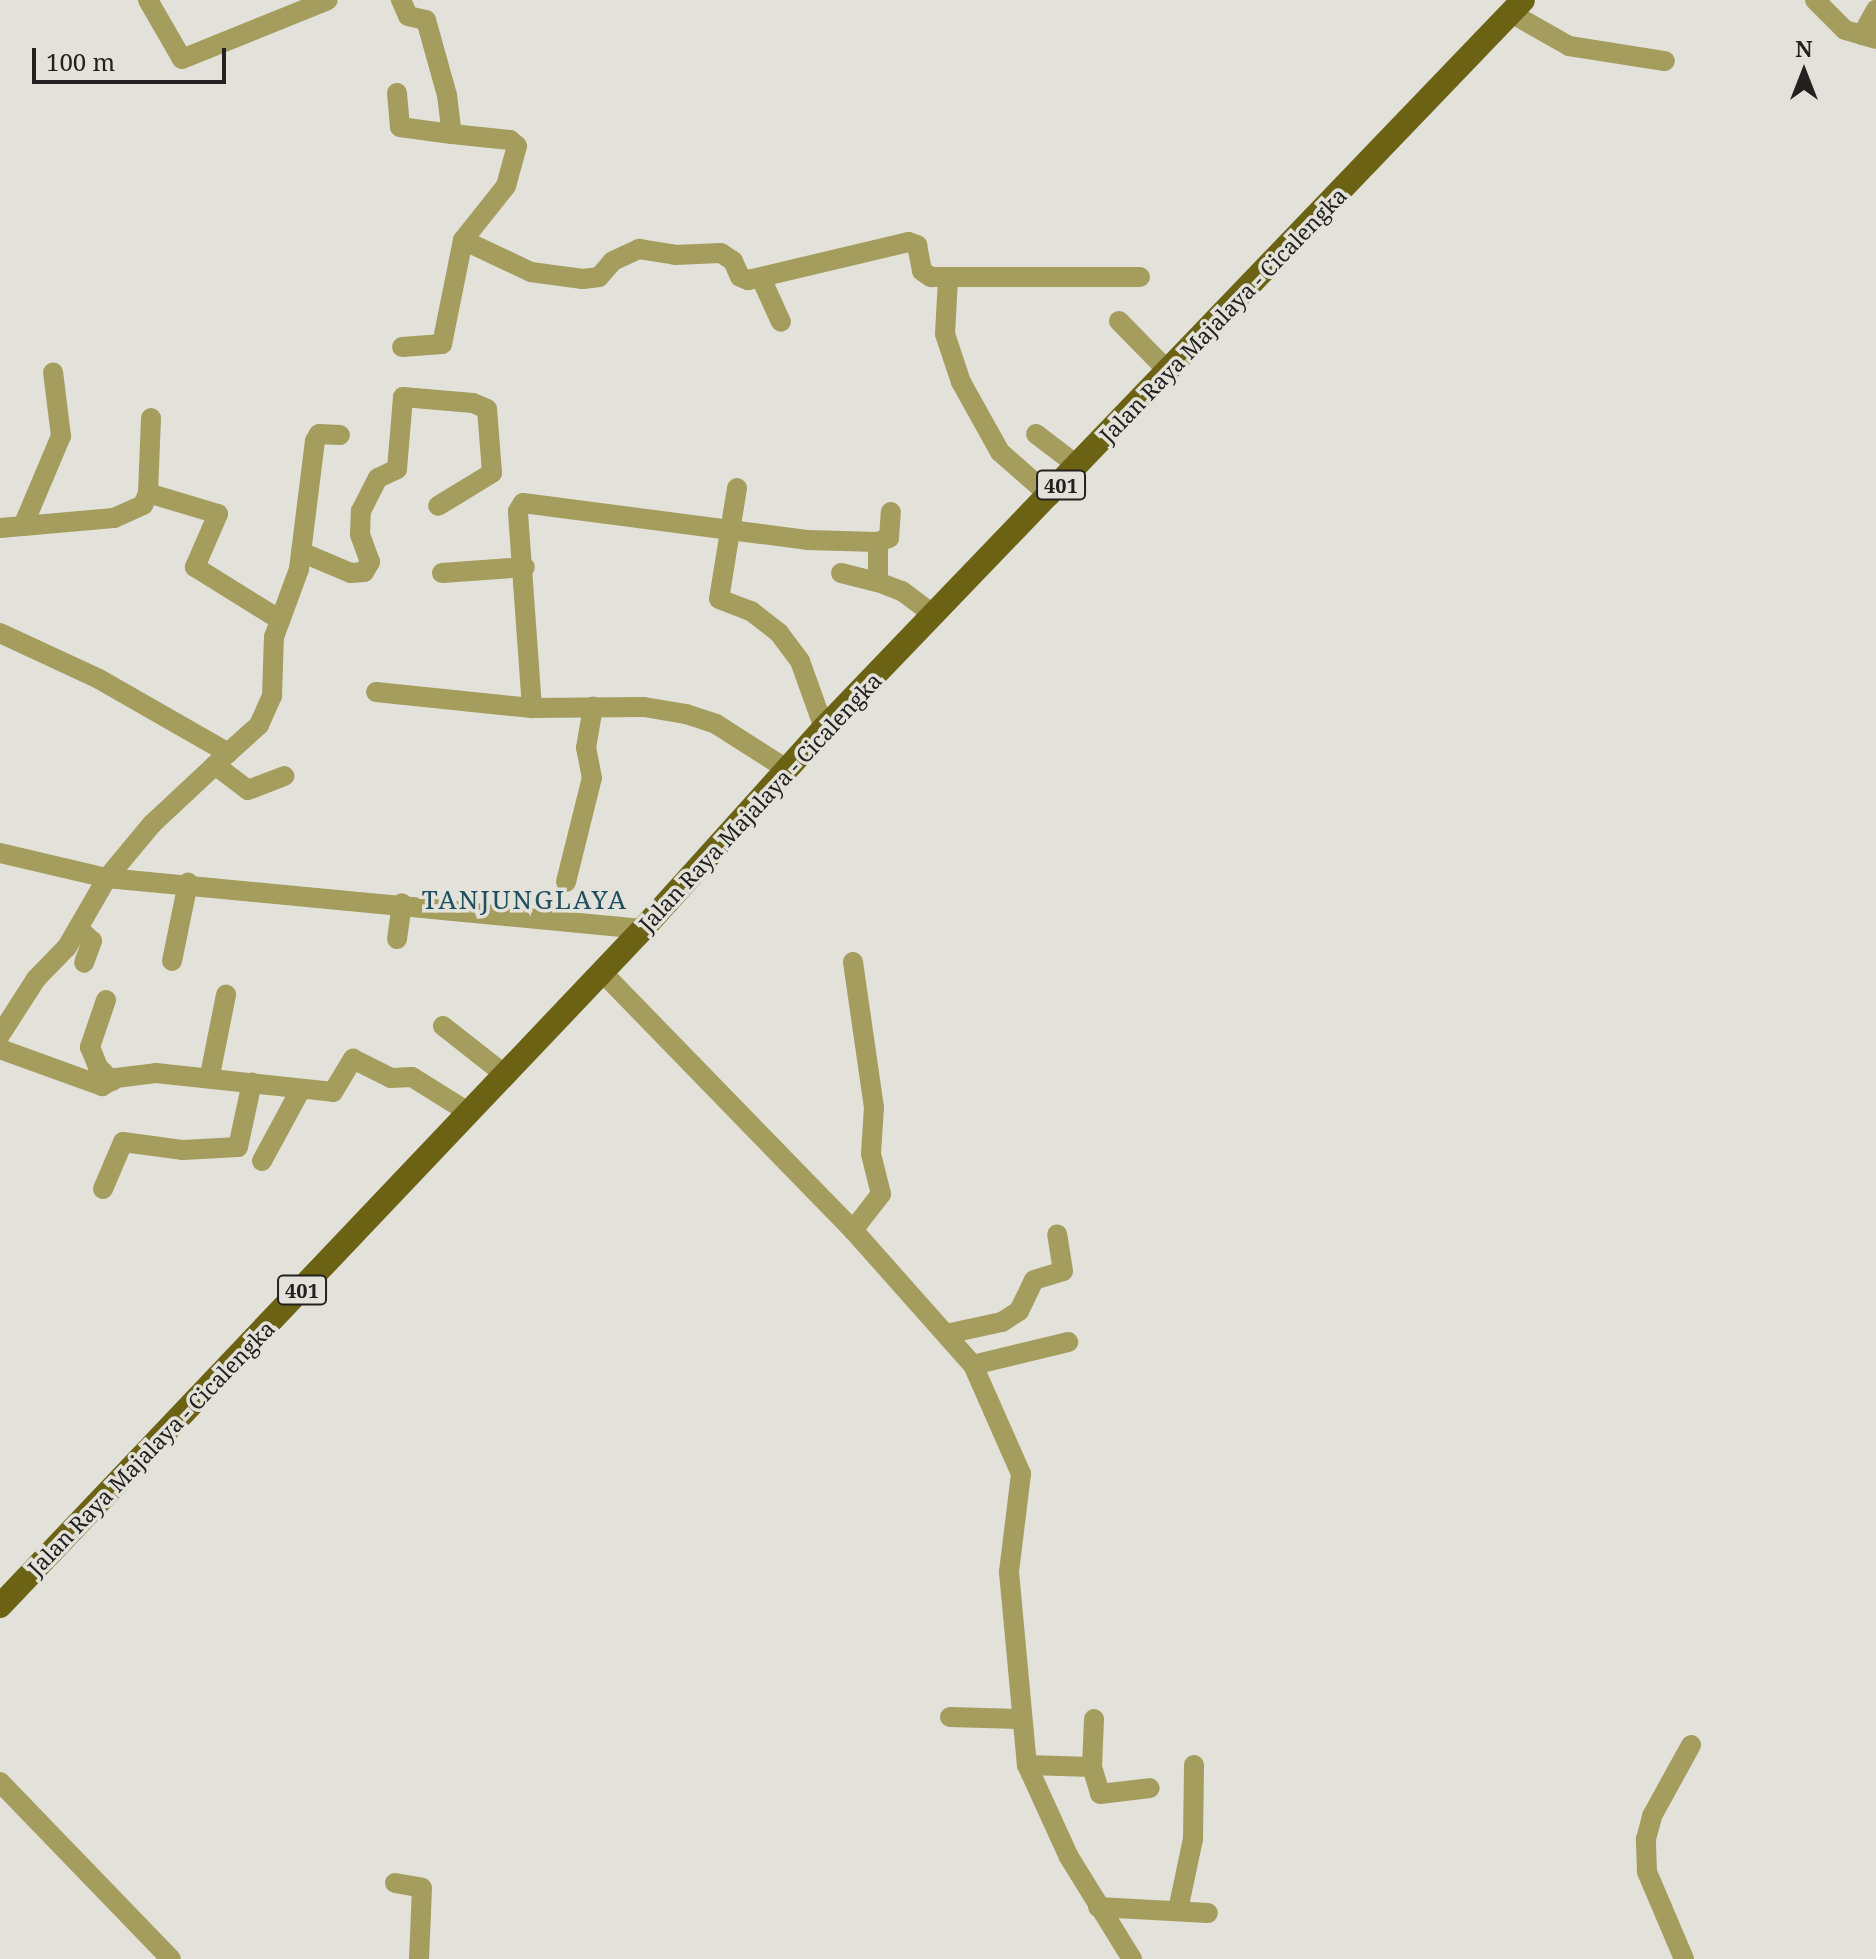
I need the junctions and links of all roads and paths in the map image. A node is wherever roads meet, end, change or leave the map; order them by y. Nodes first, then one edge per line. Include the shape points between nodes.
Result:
1 (148, 0) edge
2 (328, 0) edge
3 (401, 0) edge
4 (1815, 0) edge
5 (1517, 7) edge
6 (1876, 10) edge
7 (1869, 37) edge
8 (1665, 61) dead end
9 (397, 93) dead end
10 (452, 134) junction
11 (463, 240) junction
12 (1140, 277) dead end
13 (761, 278) junction
14 (948, 279) junction
15 (1119, 321) dead end
16 (781, 322) dead end
17 (402, 347) dead end
18 (53, 372) dead end
19 (1169, 372) junction
20 (151, 418) dead end
21 (1036, 434) dead end
22 (340, 435) dead end
23 (1078, 466) junction
24 (737, 488) dead end
25 (148, 493) junction
26 (1050, 496) junction
27 (438, 506) dead end
28 (891, 512) dead end
29 (23, 526) junction
30 (0, 528) edge
31 (728, 528) junction
32 (878, 542) junction
33 (301, 552) junction
34 (525, 567) junction
35 (442, 573) dead end
36 (841, 573) dead end
37 (878, 582) junction
38 (934, 615) junction
39 (280, 620) junction
40 (0, 633) edge
41 (376, 692) dead end
42 (593, 707) junction
43 (532, 708) junction
44 (824, 728) junction
45 (222, 759) junction
46 (788, 770) junction
47 (284, 776) dead end
48 (0, 853) edge
49 (107, 878) junction
50 (566, 882) dead end
51 (188, 883) junction
52 (402, 903) junction
53 (78, 928) junction
54 (643, 929) junction
55 (397, 939) dead end
56 (172, 961) dead end
57 (853, 962) dead end
58 (84, 963) dead end
59 (602, 972) junction
60 (226, 995) dead end
61 (106, 1000) dead end
62 (443, 1026) dead end
63 (0, 1035) edge
64 (0, 1049) edge
65 (504, 1074) junction
66 (210, 1075) junction
67 (112, 1081) junction
68 (252, 1082) junction
69 (301, 1089) junction
70 (468, 1112) junction
71 (262, 1161) dead end
72 (103, 1189) dead end
73 (853, 1230) junction
74 (1057, 1234) dead end
75 (946, 1334) junction
76 (1068, 1342) dead end
77 (973, 1365) junction
78 (0, 1606) edge
79 (950, 1717) dead end
80 (1019, 1719) junction
81 (1094, 1719) dead end
82 (1691, 1745) dead end
83 (1027, 1765) junction
84 (1194, 1765) dead end
85 (1092, 1767) junction
86 (0, 1782) edge
87 (1150, 1788) dead end
88 (395, 1883) dead end
89 (1098, 1907) junction
90 (1178, 1910) junction
91 (1208, 1913) dead end
92 (171, 1959) edge
93 (419, 1959) edge
94 (1132, 1959) edge
95 (1684, 1959) edge

1 - 2 street via 182,59
3 - 10 street via 408,16 424,18 427,25
4 - 7 street via 1833,22
5 - 8 street via 1569,46
5 - 19 main road, Jalan Raya Majalaya - Cicalengka / 401
6 - 7 street
9 - 10 street via 400,127
10 - 11 street via 510,140 517,146 506,186
11 - 13 street via 541,274 595,279 620,256 649,248 675,255 721,253 743,279
11 - 17 street via 442,344
12 - 14 street
13 - 14 street via 912,242 919,248 922,271
13 - 16 street
14 - 26 street via 945,334 961,382 1000,452
15 - 19 street
18 - 29 street via 61,436
19 - 23 main road, Jalan Raya Majalaya - Cicalengka / 401
20 - 25 street
21 - 23 street
22 - 33 street via 319,434 315,441
23 - 26 main road, Jalan Raya Majalaya - Cicalengka / 401
24 - 31 street
25 - 29 street via 143,505 114,518
25 - 39 street via 218,514 195,567
26 - 38 main road, Jalan Raya Majalaya - Cicalengka / 401
27 - 33 street via 492,473 487,409 403,397 397,469 378,478 361,511 360,535 370,562 364,572 351,573
28 - 32 street via 889,538
29 - 30 street
31 - 32 street via 807,540
31 - 34 street via 523,503 518,511
31 - 44 street via 719,599 751,611 779,633 800,661
32 - 37 street
33 - 39 street
34 - 35 street
34 - 43 street
36 - 37 street
37 - 38 street via 902,591
38 - 44 main road, Jalan Raya Majalaya - Cicalengka / 401
39 - 45 street via 274,637 272,696 259,725
40 - 45 street via 99,679
41 - 43 street
42 - 43 street
42 - 46 street via 686,714 716,724
42 - 50 street via 586,748 592,778
44 - 46 main road, Jalan Raya Majalaya - Cicalengka / 401
45 - 47 street via 248,790
45 - 49 street via 129,848
46 - 54 main road, Jalan Raya Majalaya - Cicalengka / 401
48 - 49 street
49 - 51 street
49 - 53 street
51 - 52 street
51 - 56 street
52 - 54 street
52 - 55 street
53 - 58 street via 92,941
53 - 63 street
54 - 59 main road, Jalan Raya Majalaya - Cicalengka / 401
57 - 73 street via 874,1107 871,1154 881,1197
59 - 65 main road, Jalan Raya Majalaya - Cicalengka / 401
59 - 73 street
60 - 66 street
61 - 67 street via 90,1047 98,1067
62 - 65 street
64 - 67 street via 102,1086
65 - 70 main road, Jalan Raya Majalaya - Cicalengka / 401
66 - 67 street via 156,1073
66 - 68 street
68 - 69 street
68 - 72 street via 238,1147 183,1150 123,1142
69 - 70 street via 333,1092 353,1059 391,1078 412,1077
69 - 71 street
70 - 78 main road, Jalan Raya Majalaya - Cicalengka / 401
73 - 75 street
74 - 75 street via 1063,1271 1034,1280 1019,1311 1002,1322
75 - 77 street
76 - 77 street
77 - 80 street via 1021,1474 1009,1572
79 - 80 street
80 - 83 street
81 - 85 street
82 - 95 street via 1652,1816 1646,1839 1647,1872
83 - 85 street
83 - 89 street
84 - 90 street via 1193,1839
85 - 87 street via 1097,1794
86 - 92 street
88 - 93 street via 422,1888
89 - 90 street
89 - 94 street
90 - 91 street

